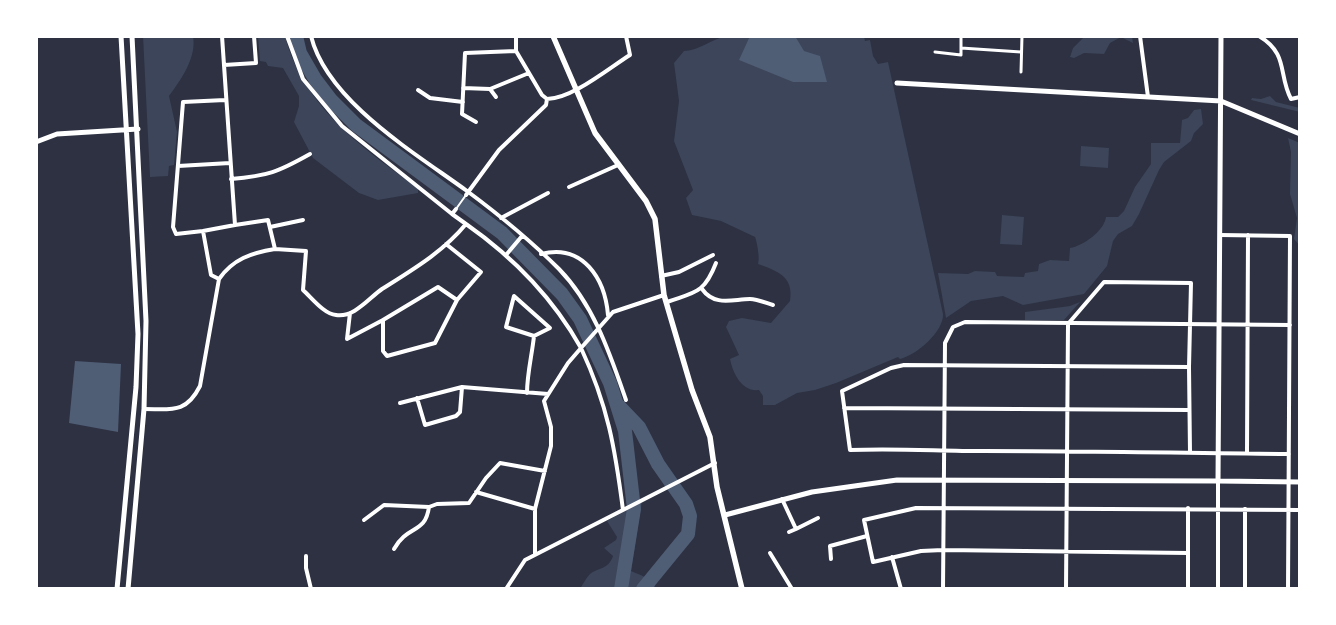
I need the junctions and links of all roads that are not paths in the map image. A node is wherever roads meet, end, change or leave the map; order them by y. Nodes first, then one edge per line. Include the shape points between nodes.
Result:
1 (121, 36) edge
2 (132, 36) edge
3 (222, 36) edge
4 (254, 36) edge
5 (287, 36) edge
6 (311, 36) edge
7 (516, 36) edge
8 (553, 36) edge
9 (626, 36) edge
10 (961, 36) edge
11 (1022, 36) edge
12 (1140, 36) edge
13 (1221, 36) edge
14 (1259, 36) edge
15 (961, 48) junction
16 (516, 51) junction
17 (935, 52) dead end
18 (1021, 52) junction
19 (224, 65) junction
20 (1021, 72) dead end
21 (529, 73) junction
22 (898, 83) dead end
23 (463, 88) junction
24 (490, 89) junction
25 (576, 89) junction
26 (418, 90) dead end
27 (496, 97) dead end
28 (1148, 97) junction
29 (1300, 97) edge
30 (547, 98) junction
31 (226, 100) junction
32 (1221, 101) junction
33 (462, 102) junction
34 (476, 122) dead end
35 (138, 129) junction
36 (126, 130) junction
37 (1300, 134) edge
38 (36, 142) edge
39 (310, 154) dead end
40 (230, 163) junction
41 (618, 165) junction
42 (178, 166) junction
43 (231, 179) junction
44 (568, 187) dead end
45 (548, 193) dead end
46 (467, 194) junction
47 (456, 209) joint
48 (452, 214) junction
49 (501, 218) junction
50 (303, 220) dead end
51 (466, 224) junction
52 (235, 225) junction
53 (270, 227) junction
54 (203, 231) junction
55 (1220, 235) junction
56 (1248, 235) junction
57 (522, 236) junction
58 (446, 244) junction
59 (275, 249) junction
60 (507, 254) junction
61 (542, 254) junction
62 (713, 255) dead end
63 (716, 263) dead end
64 (661, 276) junction
65 (219, 280) junction
66 (702, 289) junction
67 (664, 295) junction
68 (457, 300) junction
69 (666, 302) junction
70 (773, 305) dead end
71 (350, 313) junction
72 (608, 315) junction
73 (383, 320) junction
74 (1068, 324) junction
75 (1191, 325) junction
76 (1220, 325) junction
77 (1290, 325) junction
78 (1248, 326) junction
79 (598, 327) junction
80 (534, 336) junction
81 (582, 346) junction
82 (944, 365) junction
83 (1068, 366) junction
84 (1190, 367) junction
85 (462, 387) junction
86 (527, 392) junction
87 (548, 394) junction
88 (417, 398) junction
89 (626, 400) dead end
90 (400, 403) dead end
91 (844, 408) junction
92 (944, 408) junction
93 (144, 409) junction
94 (1067, 409) junction
95 (1189, 410) junction
96 (944, 451) junction
97 (1067, 451) junction
98 (1190, 453) junction
99 (1218, 453) junction
100 (1247, 453) junction
101 (1290, 454) junction
102 (715, 463) junction
103 (545, 470) junction
104 (944, 479) junction
105 (1066, 480) junction
106 (1218, 481) junction
107 (1289, 482) junction
108 (1300, 482) edge
109 (476, 492) junction
110 (782, 500) junction
111 (429, 507) junction
112 (944, 507) junction
113 (1067, 508) junction
114 (1188, 508) junction
115 (535, 509) junction
116 (625, 509) junction
117 (1218, 509) junction
118 (1245, 509) junction
119 (1289, 510) junction
120 (1300, 510) edge
121 (725, 515) junction
122 (818, 518) dead end
123 (364, 520) dead end
124 (796, 529) junction
125 (789, 532) dead end
126 (867, 536) junction
127 (394, 548) dead end
128 (944, 550) junction
129 (1066, 550) junction
130 (770, 553) dead end
131 (1188, 553) junction
132 (535, 554) junction
133 (306, 556) dead end
134 (892, 557) junction
135 (831, 559) dead end
136 (117, 589) edge
137 (128, 589) edge
138 (311, 589) edge
139 (506, 589) edge
140 (742, 589) edge
141 (792, 589) edge
142 (901, 589) edge
143 (943, 589) edge
144 (1066, 589) edge
145 (1188, 589) edge
146 (1218, 589) edge
147 (1245, 589) edge
148 (1288, 589) edge

1 - 36 street
2 - 35 street
3 - 19 street
4 - 19 street via 256,63
5 - 48 street via 303,79 342,126
6 - 46 street via 326,72 354,104
7 - 16 street
8 - 25 main road
9 - 25 street via 630,55
10 - 15 street
11 - 18 street
12 - 28 street
13 - 32 street
14 - 29 street via 1280,59 1291,98
15 - 17 street via 961,55
15 - 18 street
16 - 21 street
16 - 23 street via 465,53
18 - 20 street
19 - 31 street
21 - 24 street
21 - 30 street
22 - 28 street
23 - 24 street
23 - 33 street
24 - 27 street
25 - 30 street via 558,99
25 - 41 main road via 595,133
26 - 33 street via 430,98
28 - 32 street
30 - 46 street via 546,105 499,150
31 - 40 street
31 - 42 street via 183,102
32 - 37 street
32 - 55 street
33 - 34 street via 462,114
35 - 36 street
35 - 93 street via 146,321
36 - 38 street via 57,134
36 - 136 street via 138,334
39 - 43 street via 262,177
40 - 42 street
40 - 43 street
41 - 44 street
41 - 64 main road via 646,201 655,219
42 - 54 street via 174,231 176,234
43 - 52 street
45 - 49 street
46 - 47 lane
46 - 49 street
47 - 48 street
48 - 51 street
49 - 57 street
50 - 53 street
51 - 58 street
51 - 60 street
52 - 53 street via 268,220
52 - 54 street
53 - 59 street
54 - 65 street via 211,275
55 - 56 street
55 - 76 street
56 - 77 street via 1290,236
56 - 78 street
57 - 60 street
57 - 61 street
58 - 68 street via 481,272
58 - 71 street
59 - 65 street via 237,260 228,266
59 - 71 street via 306,251 303,290 332,314
60 - 81 street via 558,309
61 - 72 street via 561,252 592,269 607,298
61 - 79 street via 563,273
62 - 64 street via 679,272
63 - 66 street
64 - 67 main road
65 - 93 street via 200,386 195,396 181,408
66 - 69 street
66 - 70 street via 707,296 716,299 735,302 750,299
67 - 69 main road
67 - 72 street
68 - 73 street via 438,287
68 - 73 street via 436,343 387,356 383,351
69 - 102 main road via 692,390 710,437
71 - 73 street via 347,339
72 - 79 street
74 - 75 street
74 - 75 street via 1104,282 1113,282 1192,283
74 - 82 street via 959,324 947,336
74 - 83 street
75 - 76 street
75 - 84 street
76 - 78 street
76 - 99 street
77 - 78 street
77 - 101 street
78 - 100 street
79 - 81 street
79 - 89 street
80 - 80 street via 550,328 514,296 506,327
80 - 86 street
81 - 87 street
81 - 116 street via 614,439
82 - 83 street
82 - 91 street via 891,368 842,391
82 - 92 street
83 - 84 street
83 - 94 street
84 - 95 street
85 - 86 street
85 - 88 street
85 - 88 street via 460,412 425,425
86 - 87 street
87 - 103 street via 543,406 551,426 551,436
88 - 90 street
91 - 92 street
91 - 96 street via 850,450
92 - 94 street
92 - 96 street
93 - 137 street
94 - 95 street
94 - 97 street
95 - 98 street
96 - 97 street
96 - 104 street
97 - 98 street
97 - 105 street
98 - 99 street
99 - 100 street
99 - 106 street
100 - 101 street
101 - 107 street
102 - 116 street
102 - 121 main road via 717,487
103 - 109 street via 500,463
103 - 115 street
104 - 105 street
104 - 110 street via 851,485
104 - 112 street
105 - 106 street
105 - 113 street
106 - 107 street
106 - 117 street
107 - 108 street
107 - 119 street
109 - 111 street via 469,502
109 - 115 street
110 - 121 street
110 - 124 street
111 - 123 street via 384,505
111 - 127 street via 427,521 406,533
112 - 113 street
112 - 126 street via 916,508 864,520
112 - 128 street
113 - 114 street
113 - 129 street
114 - 117 street
114 - 131 street
115 - 132 street
116 - 132 street
117 - 118 street
117 - 146 street
118 - 119 street
118 - 147 street
119 - 120 street
119 - 148 street
121 - 140 main road
122 - 124 street
124 - 125 street
126 - 134 street via 873,562
126 - 135 street via 830,546
128 - 129 street
128 - 134 street via 921,550
128 - 143 street
129 - 131 street
129 - 144 street
130 - 141 street
131 - 145 street
132 - 139 street via 518,567
133 - 138 street
134 - 142 street

